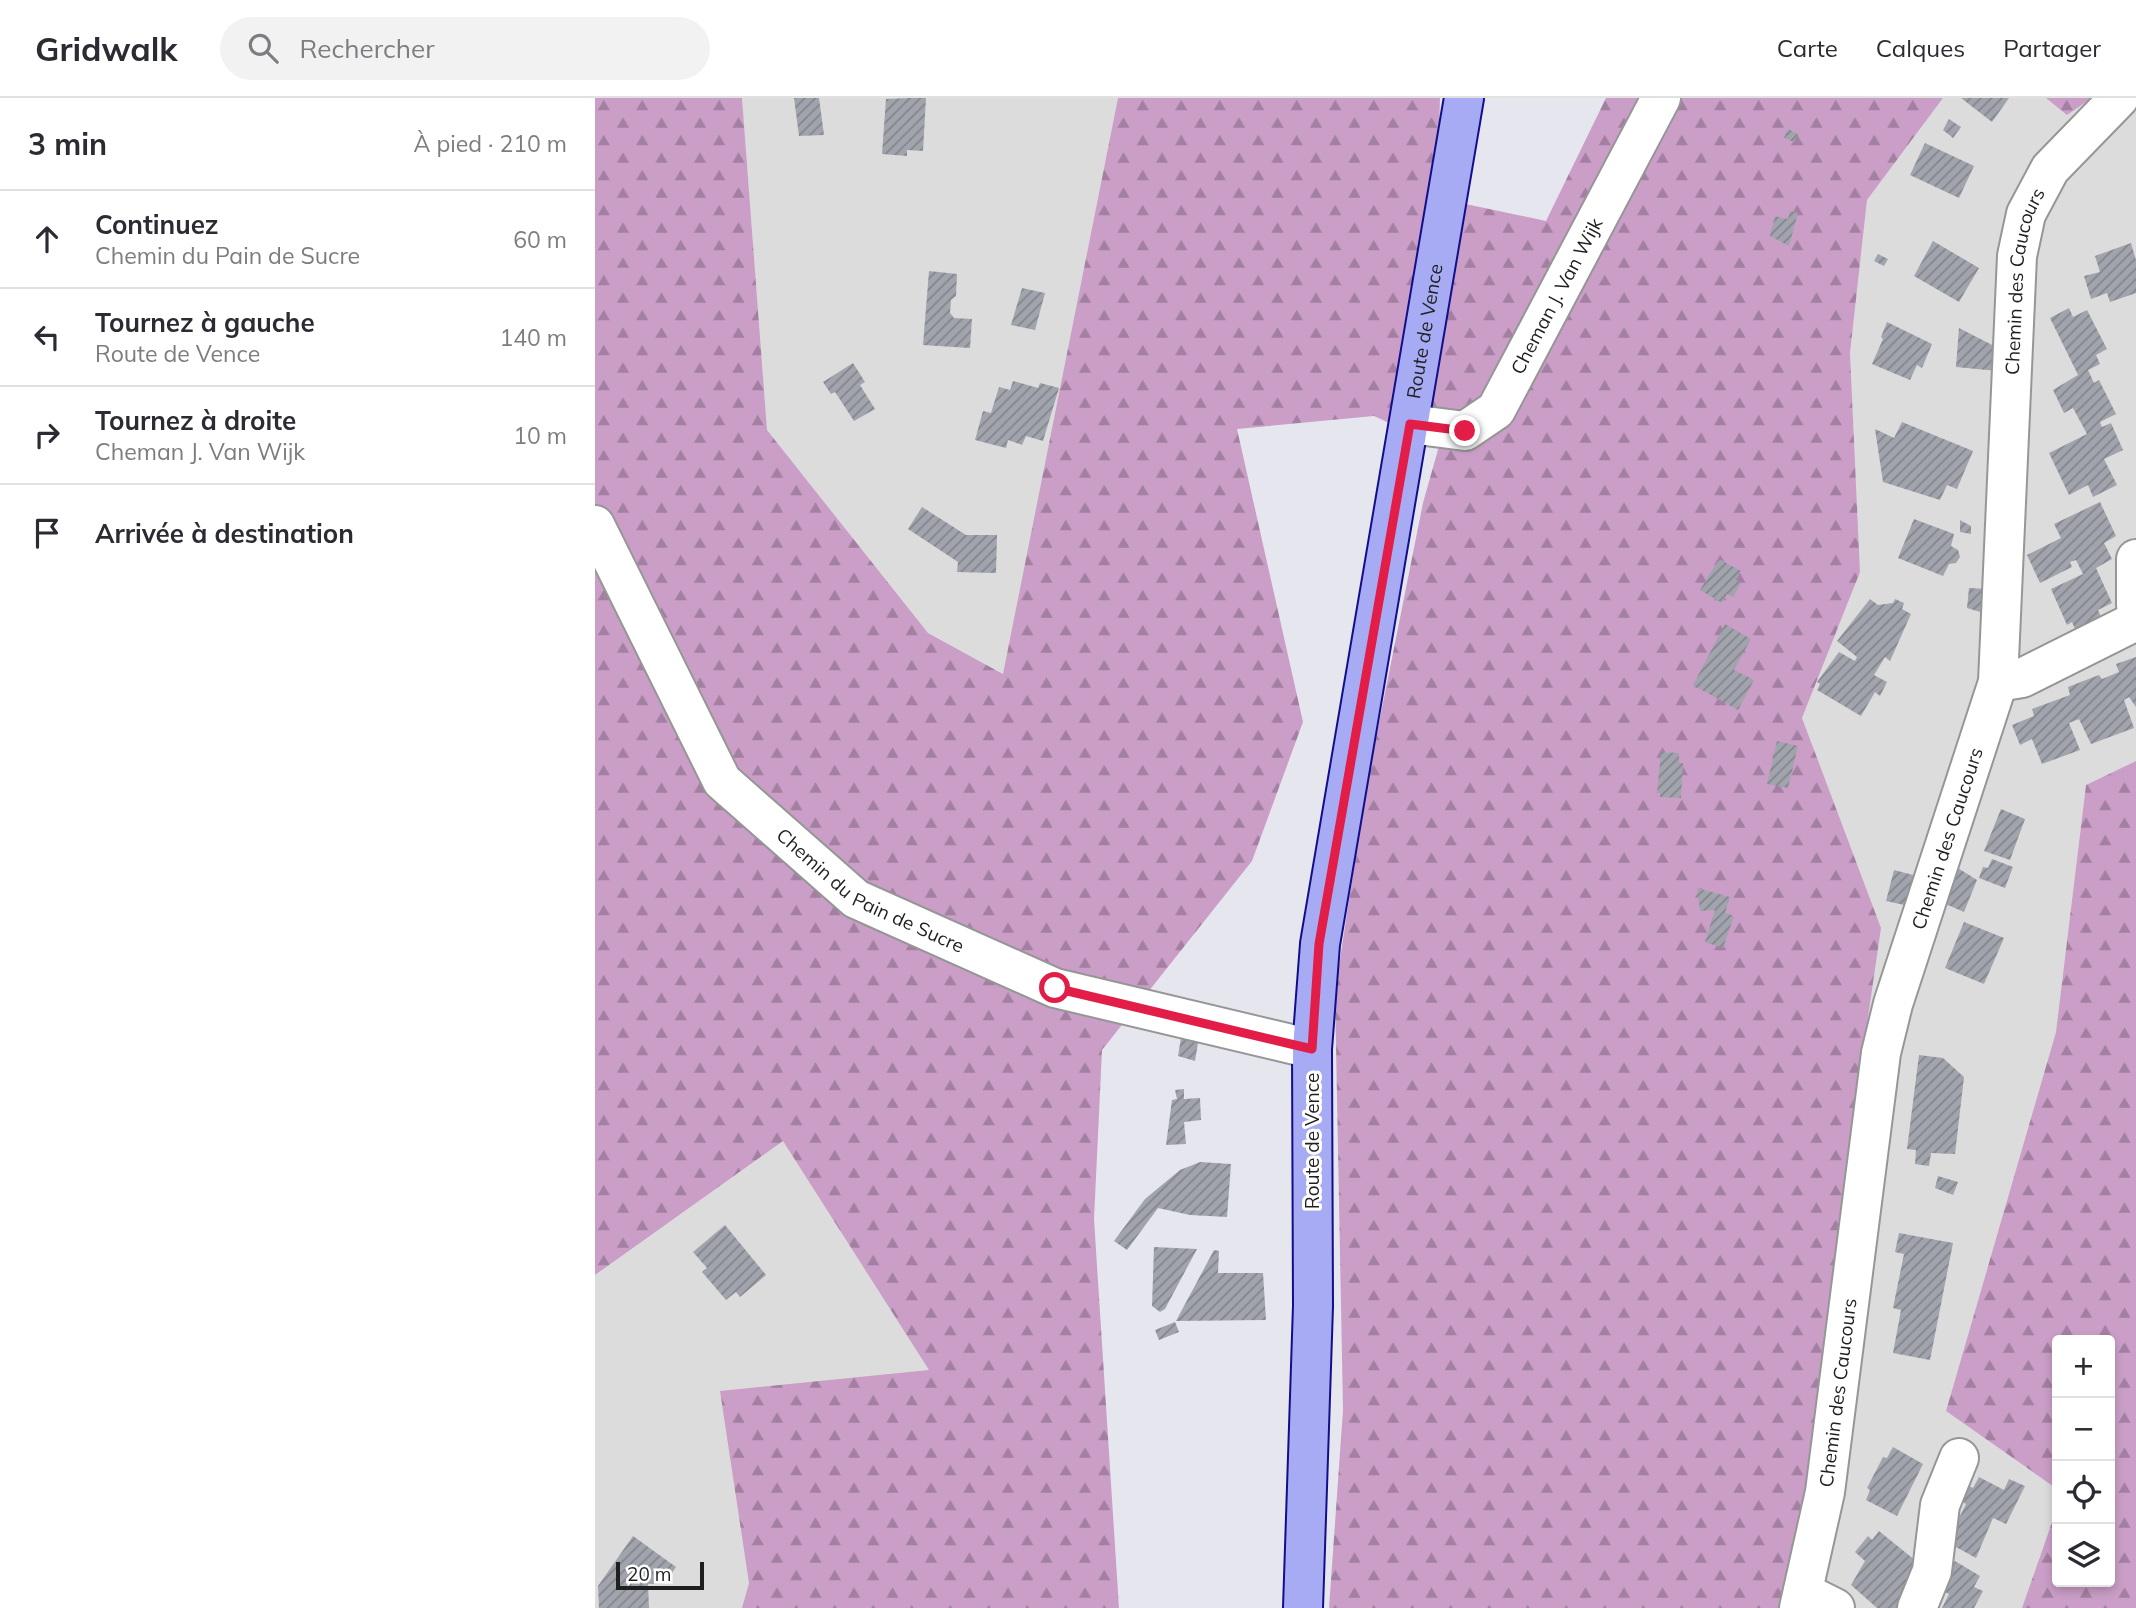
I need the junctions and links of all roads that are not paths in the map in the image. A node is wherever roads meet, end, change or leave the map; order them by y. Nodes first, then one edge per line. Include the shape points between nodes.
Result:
1 (1464, 98) edge
2 (1661, 98) edge
3 (2119, 98) edge
4 (1410, 424) junction
5 (595, 525) edge
6 (2136, 559) edge
7 (2136, 606) edge
8 (2136, 621) edge
9 (1998, 682) junction
10 (1312, 1049) junction
11 (1959, 1458) dead end
12 (1812, 1603) edge
13 (1303, 1608) edge
14 (1917, 1608) edge

1 - 4 main road, Route de Vence
2 - 4 street, Cheman J. Van Wijk via 1496,410 1465,431
3 - 9 street, Chemin des Caucours via 2050,169 2026,214 2017,256
4 - 10 main road, Route de Vence via 1319,944
5 - 10 street, Chemin du Pain de Sucre via 722,781 856,899 1055,988
6 - 7 street
8 - 9 street via 2022,678
9 - 12 street, Chemin des Caucours via 1881,1053
10 - 13 main road, Route de Vence via 1313,1306
11 - 14 street via 1940,1505 1932,1571

